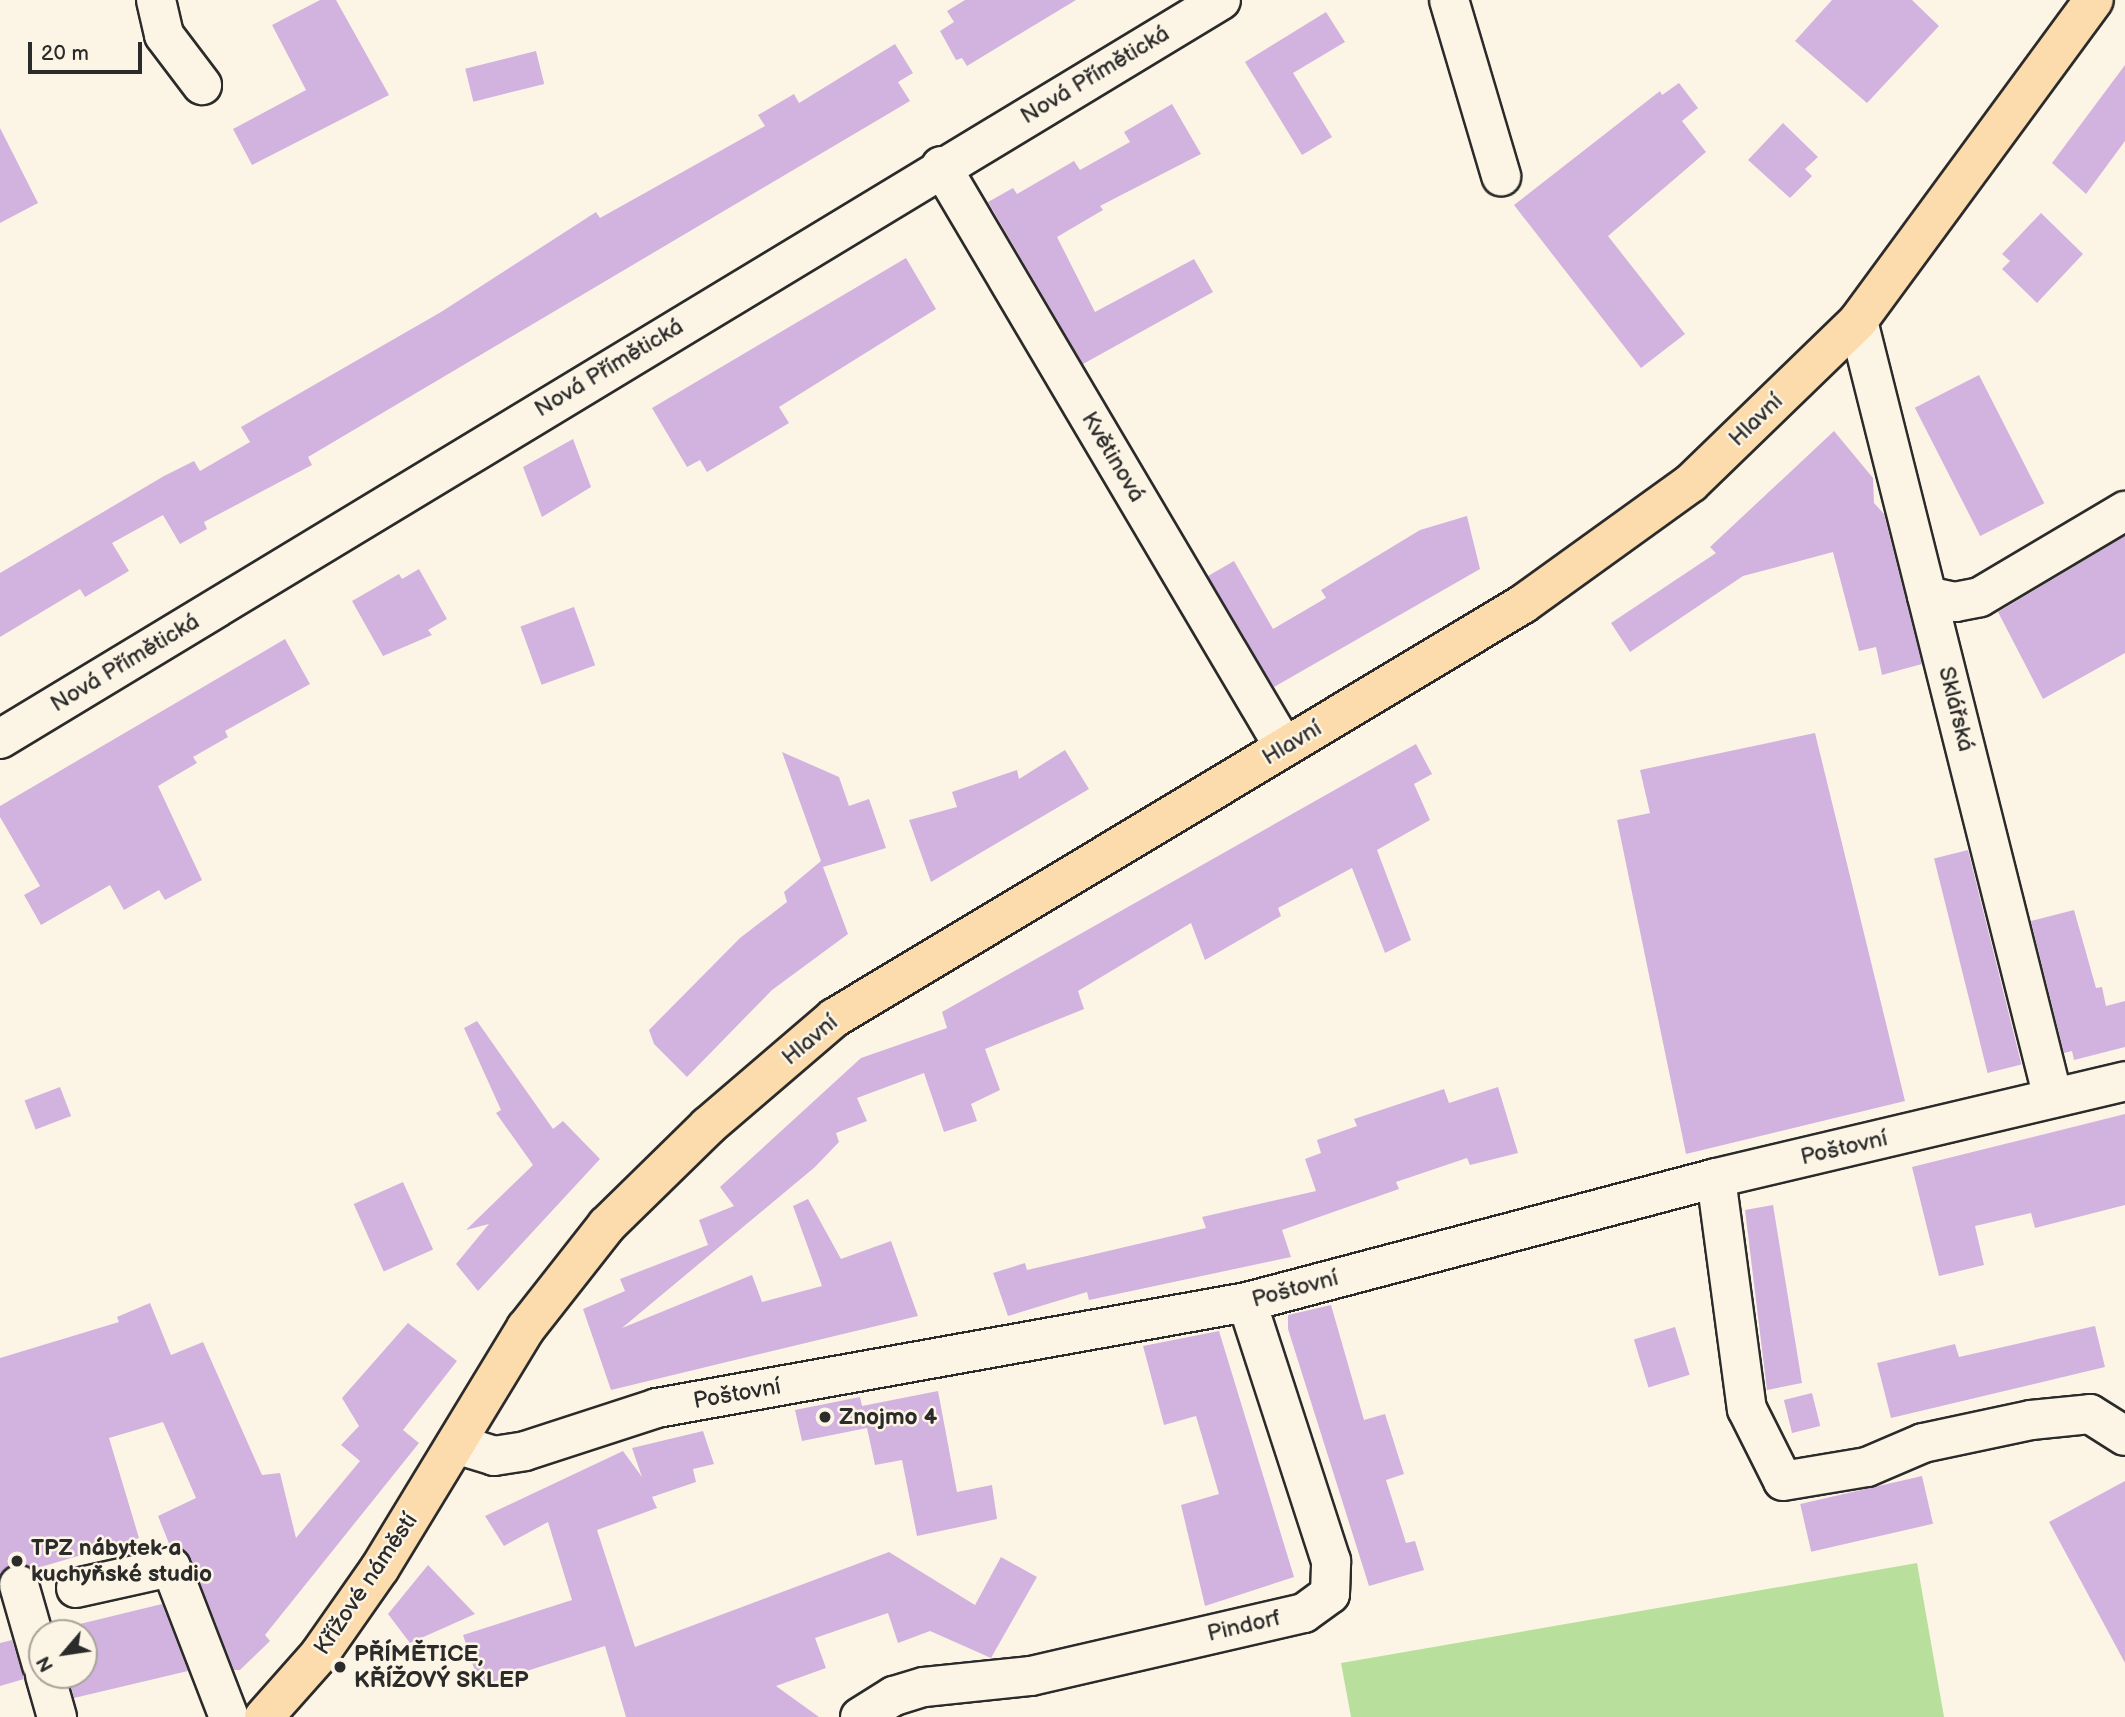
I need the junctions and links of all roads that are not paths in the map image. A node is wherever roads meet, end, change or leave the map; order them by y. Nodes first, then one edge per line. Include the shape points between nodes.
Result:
1 (156, 0) edge
2 (1221, 0) edge
3 (1449, 0) edge
4 (2094, 0) edge
5 (202, 85) dead end
6 (941, 166) junction
7 (1501, 176) dead end
8 (1858, 321) junction
9 (2125, 510) edge
10 (1927, 596) junction
11 (0, 739) edge
12 (1284, 747) junction
13 (2125, 1081) edge
14 (2053, 1098) junction
15 (1716, 1178) junction
16 (1247, 1302) junction
17 (2125, 1436) edge
18 (459, 1445) junction
19 (19, 1586) dead end
20 (76, 1588) dead end
21 (29, 1619) edge
22 (49, 1689) edge
23 (57, 1717) edge
24 (229, 1717) edge
25 (264, 1717) edge
26 (860, 1717) edge

1 - 5 street via 164,35
2 - 6 street, Nová Přímětická
3 - 7 street
4 - 8 main road, Hlavní
6 - 11 street, Nová Přímětická
6 - 12 street, Květinová
8 - 10 street, Sklářská
8 - 12 main road, Hlavní via 1691,483 1522,604
9 - 10 street via 1980,597 1955,602
10 - 14 street, Sklářská
12 - 18 main road, Hlavní via 834,1017 708,1126 607,1225 527,1328
13 - 14 street, Poštovní
14 - 15 street, Poštovní
15 - 16 street, Poštovní
15 - 17 street via 1747,1409 1783,1481 1867,1466 1923,1443 2031,1420 2090,1414
16 - 18 street, Poštovní via 657,1408 525,1451 494,1456
16 - 26 street, Pindorf via 1331,1561 1330,1594 1304,1613 1031,1676 924,1687 894,1696
18 - 25 main road, Křížové náměstí via 319,1655
19 - 21 street
20 - 24 street via 171,1567
22 - 23 street

